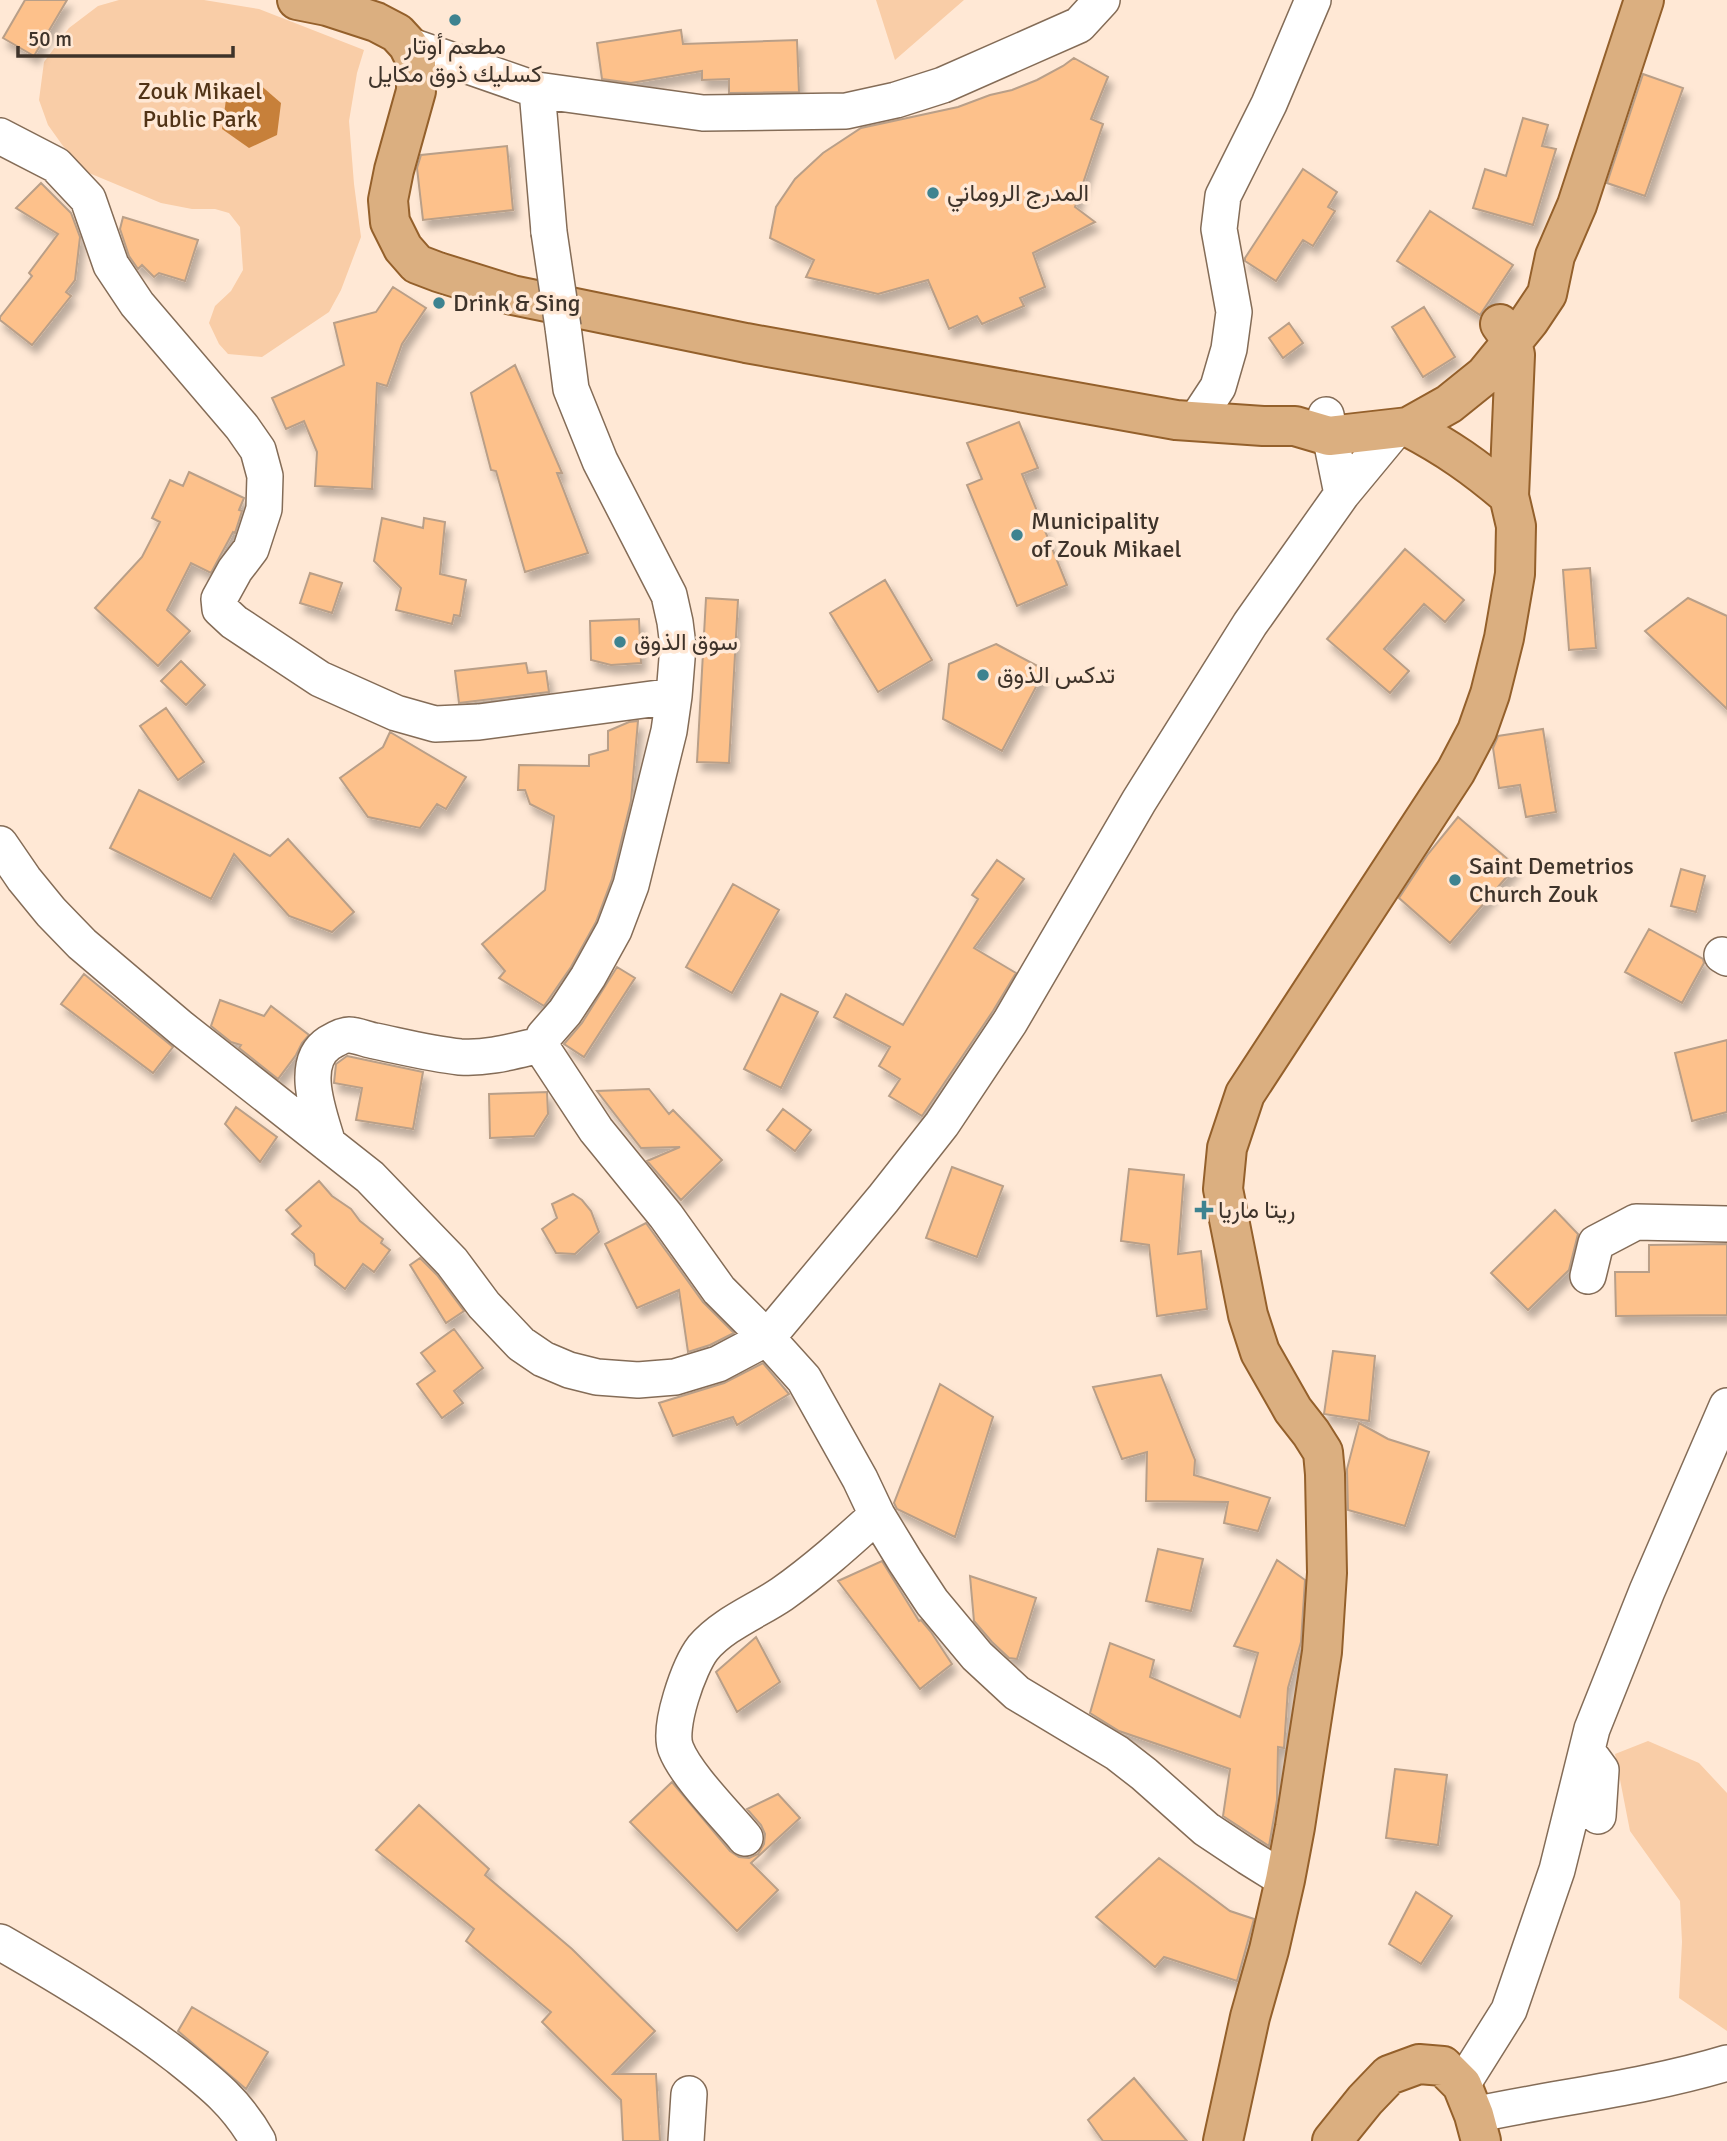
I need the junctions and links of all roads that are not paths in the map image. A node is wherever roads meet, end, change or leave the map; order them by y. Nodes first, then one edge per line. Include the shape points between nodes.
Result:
1 (297, 0) edge
2 (1102, 0) edge
3 (1313, 0) edge
4 (1644, 0) edge
5 (408, 45) junction
6 (537, 90) junction
7 (0, 136) edge
8 (1514, 321) junction
9 (1195, 422) junction
10 (1317, 426) junction
11 (1401, 428) junction
12 (1342, 494) junction
13 (1513, 511) junction
14 (674, 696) junction
15 (0, 844) edge
16 (540, 1045) junction
17 (328, 1144) junction
18 (1727, 1224) edge
19 (1588, 1276) dead end
20 (767, 1338) junction
21 (1727, 1406) edge
22 (877, 1515) junction
23 (1587, 1751) junction
24 (1598, 1816) dead end
25 (745, 1838) dead end
26 (1285, 1880) junction
27 (0, 1942) edge
28 (1727, 2063) edge
29 (689, 2094) dead end
30 (1472, 2114) edge
31 (258, 2141) edge
32 (686, 2141) edge
33 (1223, 2141) edge
34 (1332, 2141) edge

1 - 5 main road via 376,22
2 - 6 street via 1079,24 943,85 846,111 703,113
3 - 9 street via 1223,196 1219,229 1234,312 1218,387
4 - 8 main road via 1577,205 1555,256 1547,294
5 - 6 street
5 - 9 main road via 416,61 416,91 388,200 390,222 417,264 512,295 707,335
6 - 14 street, bridge via 549,232 571,389 600,461 669,595 678,646
7 - 14 street via 56,165 88,199 111,265 131,295 258,450 265,476 264,509 251,549 219,599 220,609 234,622 320,679 396,713 435,724
8 - 10 main road via 1436,384 1393,405
8 - 11 main road via 1485,375 1449,404
8 - 13 main road via 1535,345 1535,374 1526,499
9 - 10 main road
10 - 11 main road
10 - 12 street
11 - 12 street
11 - 13 main road via 1462,457
12 - 20 street via 1242,636 1010,1022 942,1124
13 - 26 main road via 1515,574 1504,638 1477,731 1456,771 1245,1094 1227,1148 1223,1189 1248,1315 1271,1372 1323,1452 1325,1474 1327,1573 1322,1652
14 - 16 street via 627,896 614,930 588,977
15 - 17 street via 82,943
16 - 17 street via 463,1057 349,1035 337,1039 324,1047 314,1067 316,1104
16 - 20 street via 596,1130 719,1290
17 - 20 street via 369,1177 444,1254 521,1344 569,1370 638,1380 675,1377 718,1364
18 - 19 street via 1636,1222 1596,1243
20 - 22 street via 804,1379
21 - 23 street via 1647,1591
22 - 25 street via 818,1568 722,1631 703,1649 691,1671 673,1728 675,1748
22 - 26 street via 932,1602 999,1678 1117,1753 1206,1829
23 - 24 street via 1601,1770
23 - 30 street via 1557,1870
26 - 33 main road
27 - 31 street via 106,2004 168,2049 224,2093
28 - 30 street via 1633,2087
29 - 32 street
30 - 34 main road via 1443,2066 1419,2064 1389,2075

